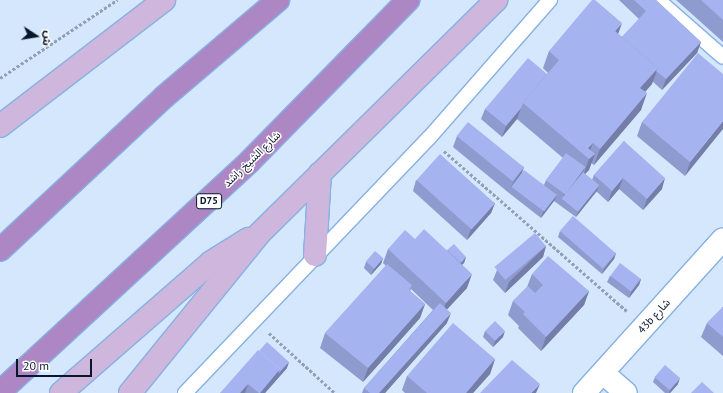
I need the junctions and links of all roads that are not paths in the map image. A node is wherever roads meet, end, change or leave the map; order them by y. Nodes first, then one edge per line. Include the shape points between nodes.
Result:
1 (164, 0) edge
2 (278, 0) edge
3 (408, 0) edge
4 (496, 0) edge
5 (550, 0) edge
6 (658, 0) edge
7 (723, 57) edge
8 (0, 126) edge
9 (320, 173) junction
10 (260, 233) junction
11 (723, 239) edge
12 (0, 250) edge
13 (315, 255) junction
14 (603, 372) junction
15 (0, 392) edge
16 (61, 393) edge
17 (130, 393) edge
18 (185, 393) edge
19 (584, 393) edge
20 (626, 393) edge

1 - 8 main road
2 - 12 highway via 164,97
3 - 15 highway, شارع الشيخ راشد / D75 via 245,166
4 - 9 main road
5 - 13 lane via 428,138
6 - 7 lane
9 - 10 main road
9 - 13 main road
10 - 16 main road via 212,262
10 - 17 main road
11 - 14 street, 43b شارع
13 - 18 lane
14 - 19 street, 43b شارع
14 - 20 street

